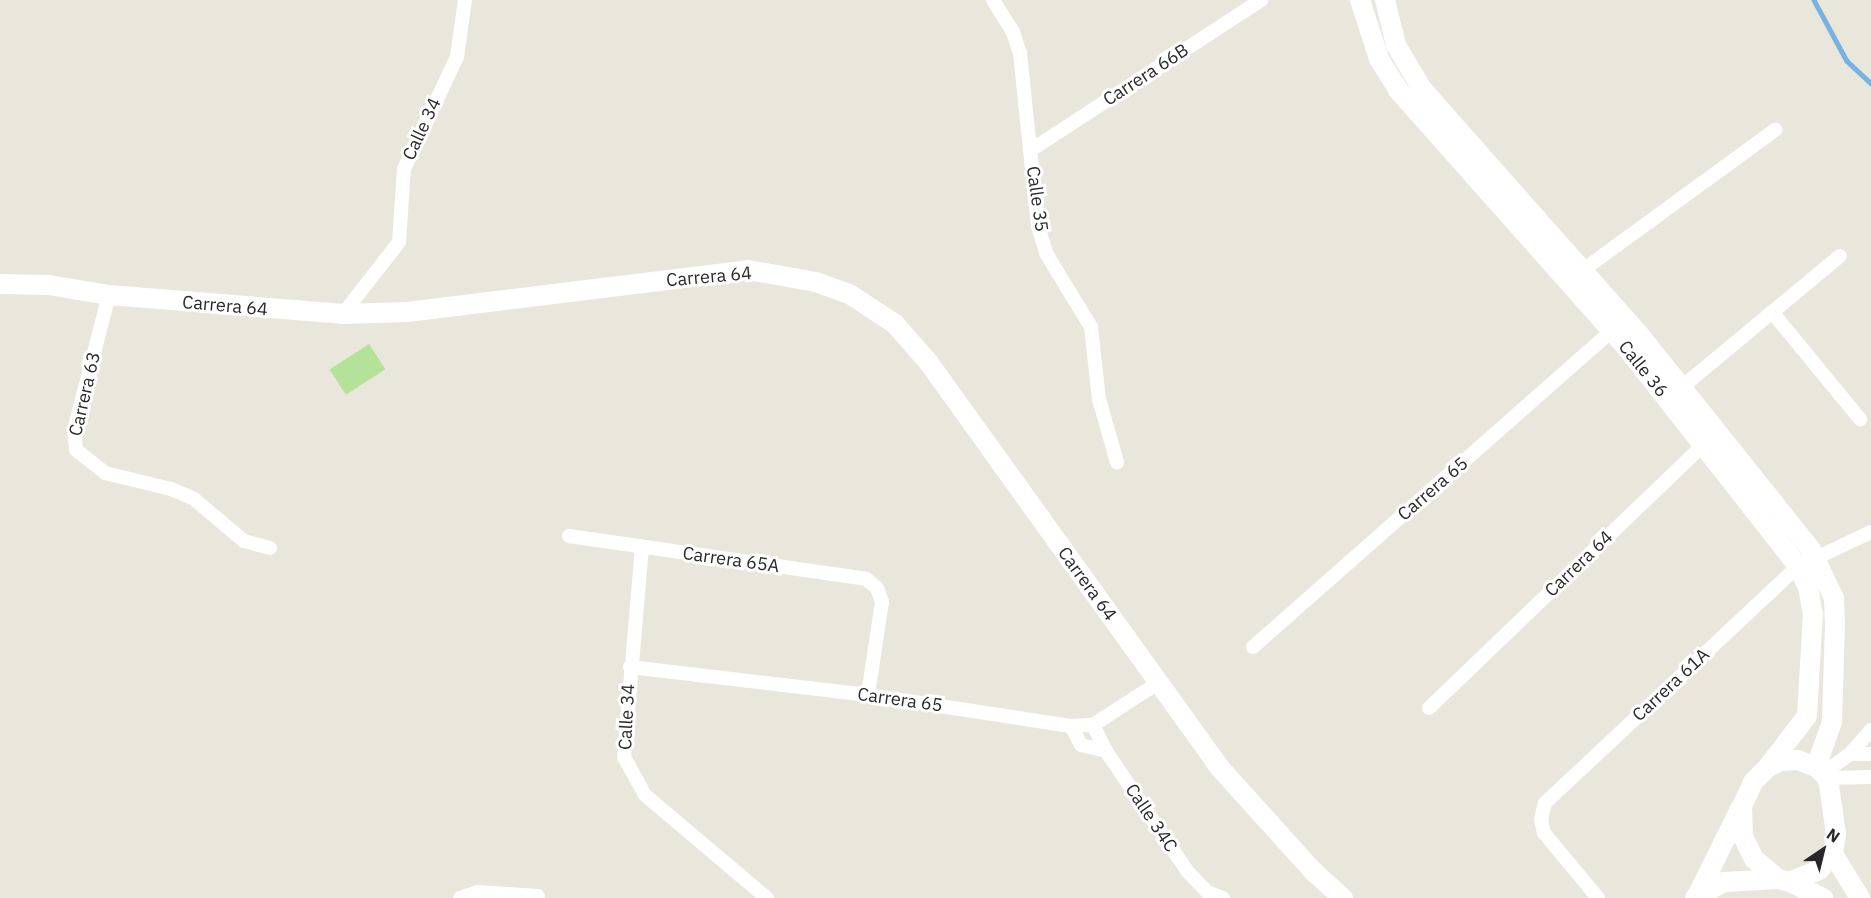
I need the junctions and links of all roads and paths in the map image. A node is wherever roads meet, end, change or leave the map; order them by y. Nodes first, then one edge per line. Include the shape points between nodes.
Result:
1 (465, 0) edge
2 (993, 0) edge
3 (1360, 0) edge
4 (1385, 0) edge
5 (1254, 2) edge
6 (1775, 130) dead end
7 (1031, 150) junction
8 (1840, 256) dead end
9 (1583, 270) junction
10 (0, 284) edge
11 (109, 295) junction
12 (1772, 312) junction
13 (343, 314) junction
14 (1612, 331) junction
15 (1682, 387) junction
16 (1860, 419) dead end
17 (1703, 445) junction
18 (1117, 462) dead end
19 (1871, 532) edge
20 (569, 536) dead end
21 (642, 547) junction
22 (270, 548) dead end
23 (1816, 558) junction
24 (1798, 566) junction
25 (1253, 647) dead end
26 (630, 667) junction
27 (1158, 683) junction
28 (868, 695) junction
29 (1429, 708) dead end
30 (1093, 725) junction
31 (1071, 726) junction
32 (1871, 730) edge
33 (1106, 751) junction
34 (1850, 754) junction
35 (1871, 754) edge
36 (1767, 768) junction
37 (1822, 773) junction
38 (1871, 777) edge
39 (1742, 806) junction
40 (1833, 854) junction
41 (1784, 880) junction
42 (538, 896) dead end
43 (1696, 897) edge
44 (460, 898) edge
45 (767, 898) edge
46 (1223, 898) edge
47 (1343, 898) edge
48 (1598, 898) edge
49 (1823, 898) edge
50 (1860, 898) edge

1 - 13 street, Calle 34 via 457,57 404,169 399,242
2 - 7 street, Calle 35 via 1013,32 1020,53
3 - 14 main road, Calle 36 via 1379,59 1398,90
4 - 9 main road, Calle 36 via 1396,45 1422,89
5 - 7 street, Carrera 66B
6 - 9 street
7 - 18 street, Calle 35 via 1038,226 1046,253 1091,327 1099,399
8 - 12 street
9 - 15 main road, Calle 36
10 - 11 main road, Carrera 64 via 49,285
11 - 13 main road, Carrera 64
11 - 22 street, Carrera 63 via 74,430 76,450 105,473 171,489 194,499 244,541
12 - 15 street
12 - 16 street
13 - 27 main road, Carrera 64 via 407,312 748,270 816,282 851,295 895,324 929,363
14 - 17 main road, Calle 36
14 - 25 street, Carrera 65
15 - 23 main road, Calle 36
17 - 24 main road, Calle 36
17 - 29 street, Carrera 64
19 - 23 street
20 - 21 street, Carrera 65A
21 - 26 street, Calle 34
21 - 28 street, Carrera 65A via 866,579 877,588 882,602
23 - 37 main road, Calle 36 via 1833,598 1835,622 1832,722
24 - 36 main road, Calle 36 via 1808,587 1813,614 1807,716
24 - 48 street, Carrera 61A via 1545,803 1541,819 1544,833
26 - 28 street, Carrera 65
26 - 45 street, Calle 34 via 623,736 624,758 632,776 645,795
27 - 30 street
27 - 47 main road, Carrera 64 via 1219,767 1314,872
28 - 31 street, Carrera 65
30 - 31 street, Carrera 65
30 - 33 street, Calle 34C
31 - 33 street via 1081,745
32 - 34 street
33 - 46 street, Calle 34C via 1188,872 1207,892
34 - 35 street
34 - 37 street
36 - 37 main road via 1780,761 1798,760
36 - 39 main road via 1753,782
37 - 38 street
37 - 40 main road via 1835,815
39 - 41 main road via 1746,844 1754,859
39 - 43 main road
40 - 41 main road via 1819,870
40 - 50 main road
41 - 43 main road via 1724,882
41 - 49 main road
42 - 44 street via 477,892

